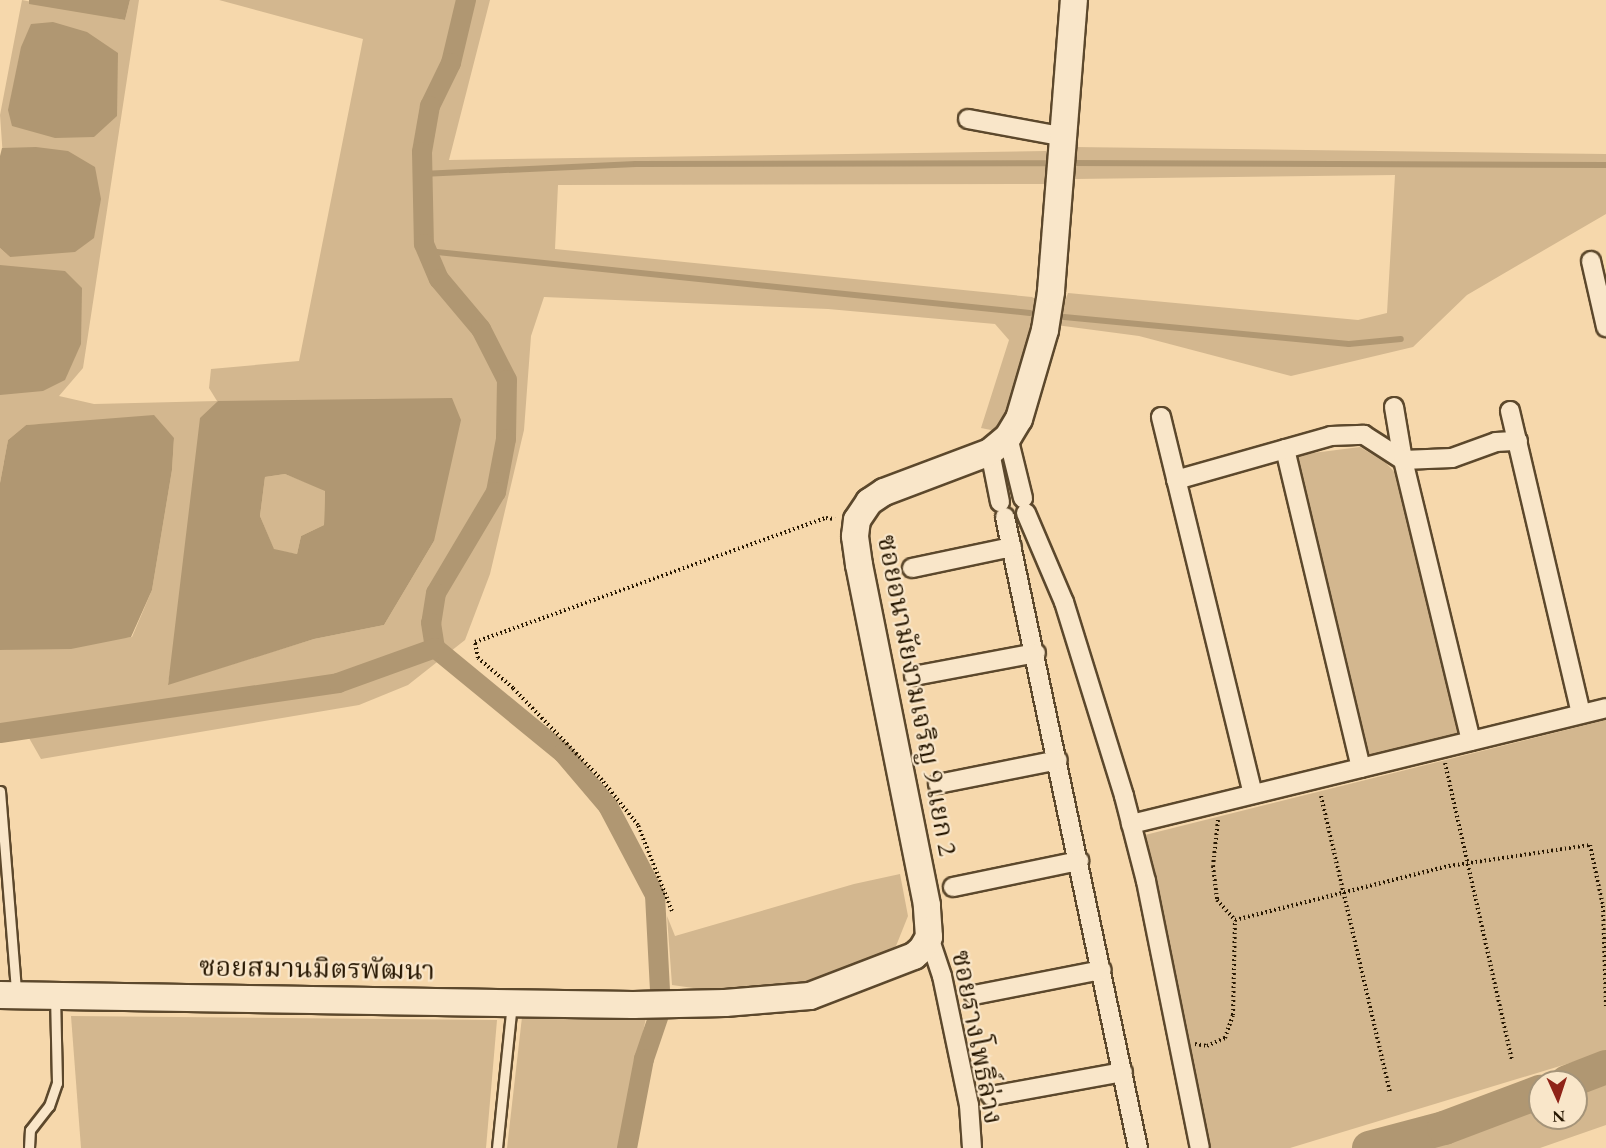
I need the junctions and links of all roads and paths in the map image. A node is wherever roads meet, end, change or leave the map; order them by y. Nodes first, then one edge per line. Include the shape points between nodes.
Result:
1 (1074, 0) edge
2 (968, 119) dead end
3 (1063, 158) junction
4 (1591, 261) dead end
5 (1606, 327) edge
6 (1394, 406) dead end
7 (1510, 411) dead end
8 (1161, 417) dead end
9 (1518, 441) junction
10 (999, 445) junction
11 (1285, 449) junction
12 (1403, 460) junction
13 (1176, 480) junction
14 (1027, 512) junction
15 (857, 520) junction
16 (1006, 524) junction
17 (912, 568) dead end
18 (1036, 653) junction
19 (914, 676) dead end
20 (1606, 708) edge
21 (1581, 714) junction
22 (1471, 741) junction
23 (1442, 748) junction
24 (1058, 760) junction
25 (1361, 768) junction
26 (1317, 778) junction
27 (938, 784) dead end
28 (0, 791) edge
29 (1253, 794) junction
30 (1215, 804) junction
31 (1131, 824) junction
32 (1079, 861) junction
33 (1467, 863) junction
34 (952, 887) dead end
35 (1344, 892) junction
36 (672, 911) dead end
37 (1235, 920) junction
38 (929, 937) junction
39 (1102, 970) junction
40 (55, 994) junction
41 (8, 995) edge
42 (974, 995) dead end
43 (512, 1002) junction
44 (1606, 1009) edge
45 (1179, 1041) junction
46 (1512, 1061) dead end
47 (1123, 1072) junction
48 (1390, 1093) dead end
49 (991, 1096) dead end
50 (29, 1148) edge
51 (497, 1148) edge
52 (972, 1148) edge
53 (1138, 1148) edge
54 (1200, 1148) edge

1 - 3 street
2 - 3 street
3 - 10 street via 1045,330 1030,390
4 - 5 street
6 - 12 street
7 - 9 street
8 - 13 street
9 - 12 street via 1496,442 1452,458
9 - 21 street
10 - 14 street
10 - 15 street, ซอยอนามัยงามเจริญ 9 แยก 2 via 884,492 868,502
10 - 16 street
11 - 12 street via 1331,436 1364,435
11 - 13 street
11 - 25 street
12 - 22 street
13 - 29 street
14 - 16 street
14 - 31 street via 1065,602
15 - 36 path via 826,518 476,642 478,658 513,687 602,780 638,825
15 - 38 street, ซอยอนามัยงามเจริญ 9 แยก 2 via 859,565 927,905
16 - 17 street
16 - 18 street
18 - 19 street
18 - 24 street
20 - 21 street
21 - 22 street
22 - 23 street
23 - 25 street
23 - 33 path
24 - 27 street
24 - 32 street
25 - 26 street
26 - 29 street
26 - 35 path
28 - 41 lane
29 - 30 street
30 - 31 street
30 - 37 path via 1219,828 1213,866 1217,900
31 - 45 street
32 - 34 street
32 - 39 street
33 - 35 path
33 - 44 path via 1590,845 1603,906
33 - 46 path
35 - 37 path
35 - 48 path
37 - 45 path via 1233,1015 1225,1038 1207,1046
38 - 43 street, ซอยสมานมิตรพัฒนา via 914,956 810,996 633,1005
38 - 52 street, ซอยรางโพธิ์ล่าง via 942,976 969,1105
39 - 42 street
39 - 47 street
40 - 41 street, ซอยสมานมิตรพัฒนา
40 - 43 street, ซอยสมานมิตรพัฒนา
40 - 50 lane via 57,1083 49,1106 30,1130
43 - 51 lane
45 - 54 street
47 - 49 street
47 - 53 street

